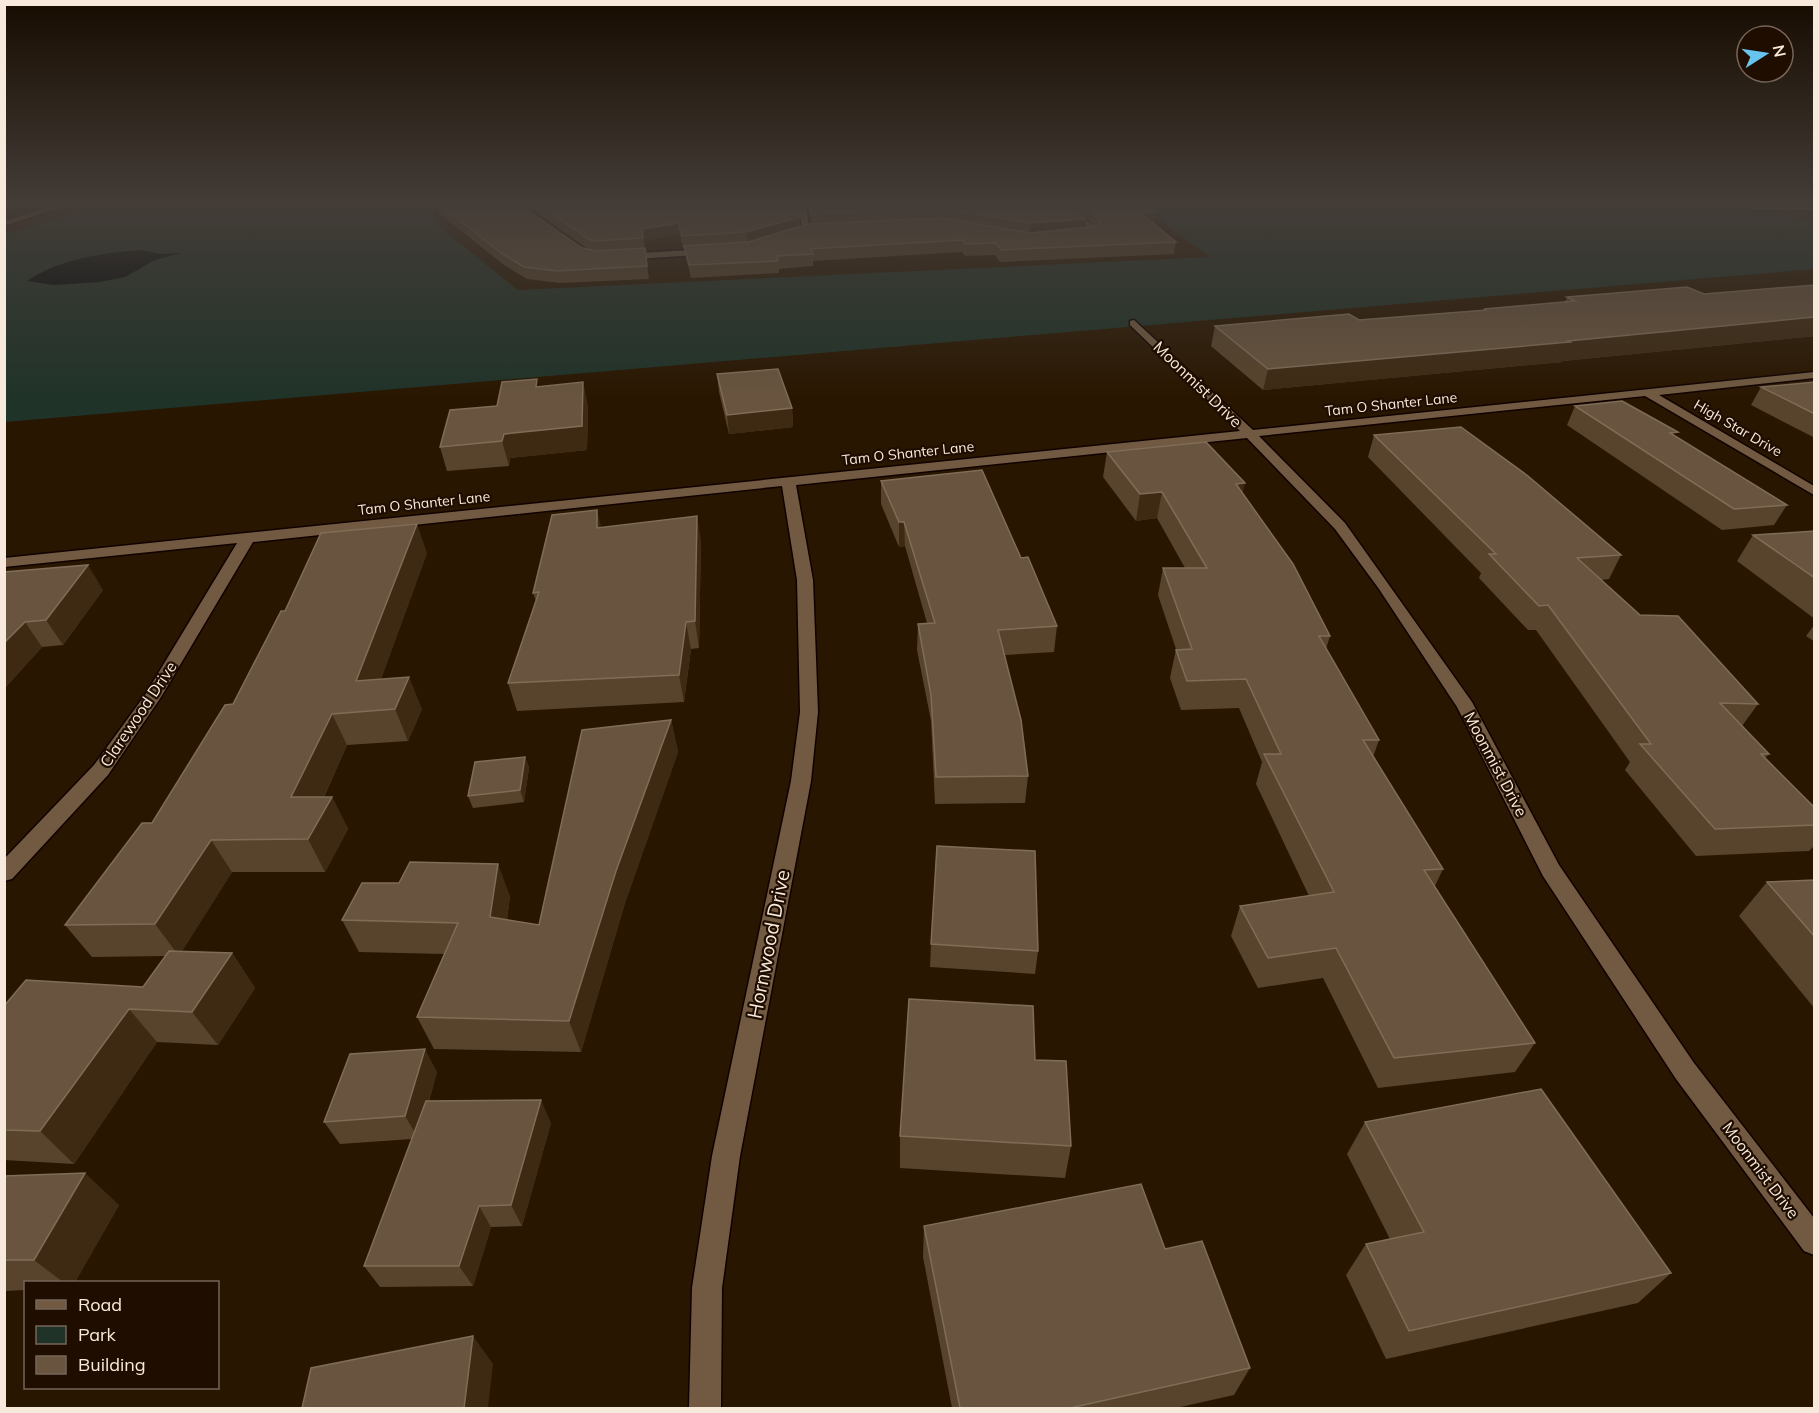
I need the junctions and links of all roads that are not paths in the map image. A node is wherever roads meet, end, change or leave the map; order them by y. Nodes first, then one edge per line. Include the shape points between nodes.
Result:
1 (1134, 323) dead end
2 (1815, 375) edge
3 (1646, 393) junction
4 (1250, 434) junction
5 (788, 480) junction
6 (1815, 490) edge
7 (248, 537) junction
8 (4, 562) edge
9 (4, 873) edge
10 (1815, 1241) edge
11 (705, 1408) edge

1 - 4 street, Moonmist Drive
2 - 3 street, Tam O Shanter Lane
3 - 4 street, Tam O Shanter Lane
3 - 6 street, High Star Drive
4 - 5 street, Tam O Shanter Lane
4 - 10 street, Moonmist Drive via 1340,526 1385,586 1466,706 1551,870 1685,1071
5 - 7 street, Tam O Shanter Lane
5 - 11 street, Hornwood Drive via 805,580 809,712 801,781 726,1156 707,1288
7 - 8 street, Tam O Shanter Lane
7 - 9 street, Clarewood Drive via 152,697 101,770

